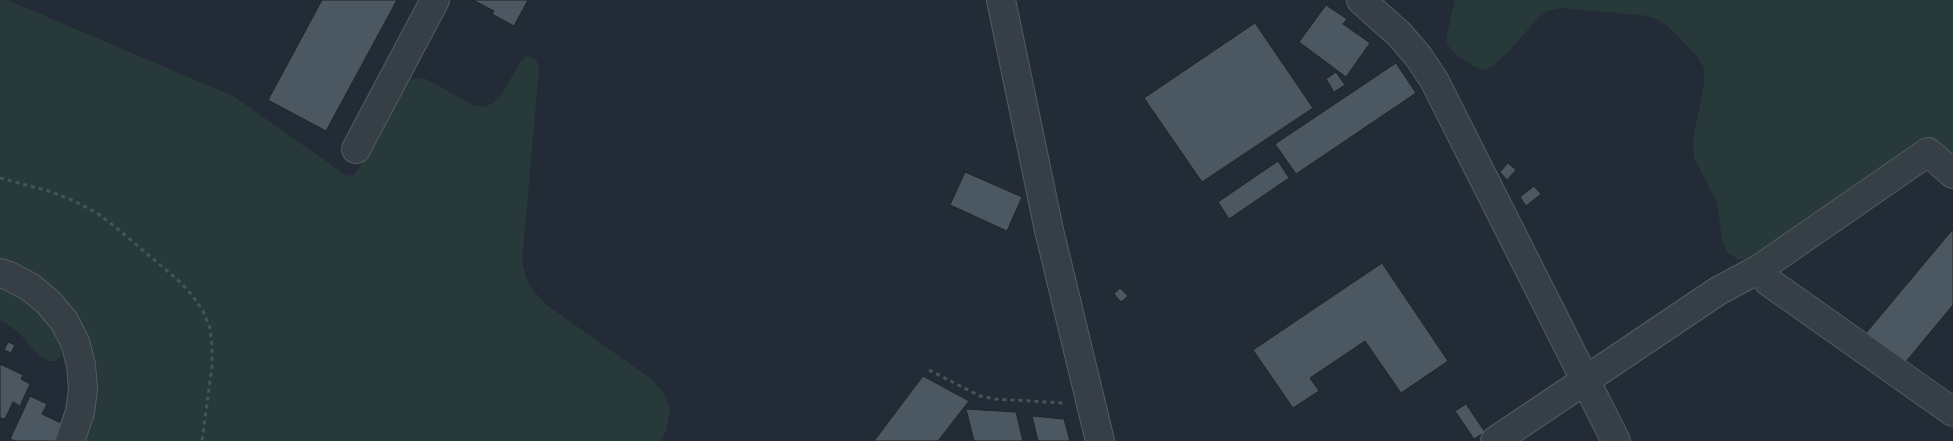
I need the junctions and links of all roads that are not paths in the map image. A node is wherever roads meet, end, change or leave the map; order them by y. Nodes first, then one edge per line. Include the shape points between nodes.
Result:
1 (435, 0) edge
2 (1001, 0) edge
3 (1361, 0) edge
4 (356, 149) dead end
5 (1953, 174) edge
6 (1759, 269) junction
7 (0, 273) edge
8 (1586, 380) junction
9 (1953, 412) edge
10 (70, 441) edge
11 (1100, 441) edge
12 (1495, 441) edge
13 (1616, 441) edge

1 - 4 street
2 - 11 street via 1049,230
3 - 8 street via 1400,35 1434,80
5 - 6 street via 1928,152
6 - 8 street via 1718,291
6 - 9 street via 1769,282
7 - 10 street via 30,287 48,302 64,321 75,342 83,389 80,412
8 - 12 street
8 - 13 street

